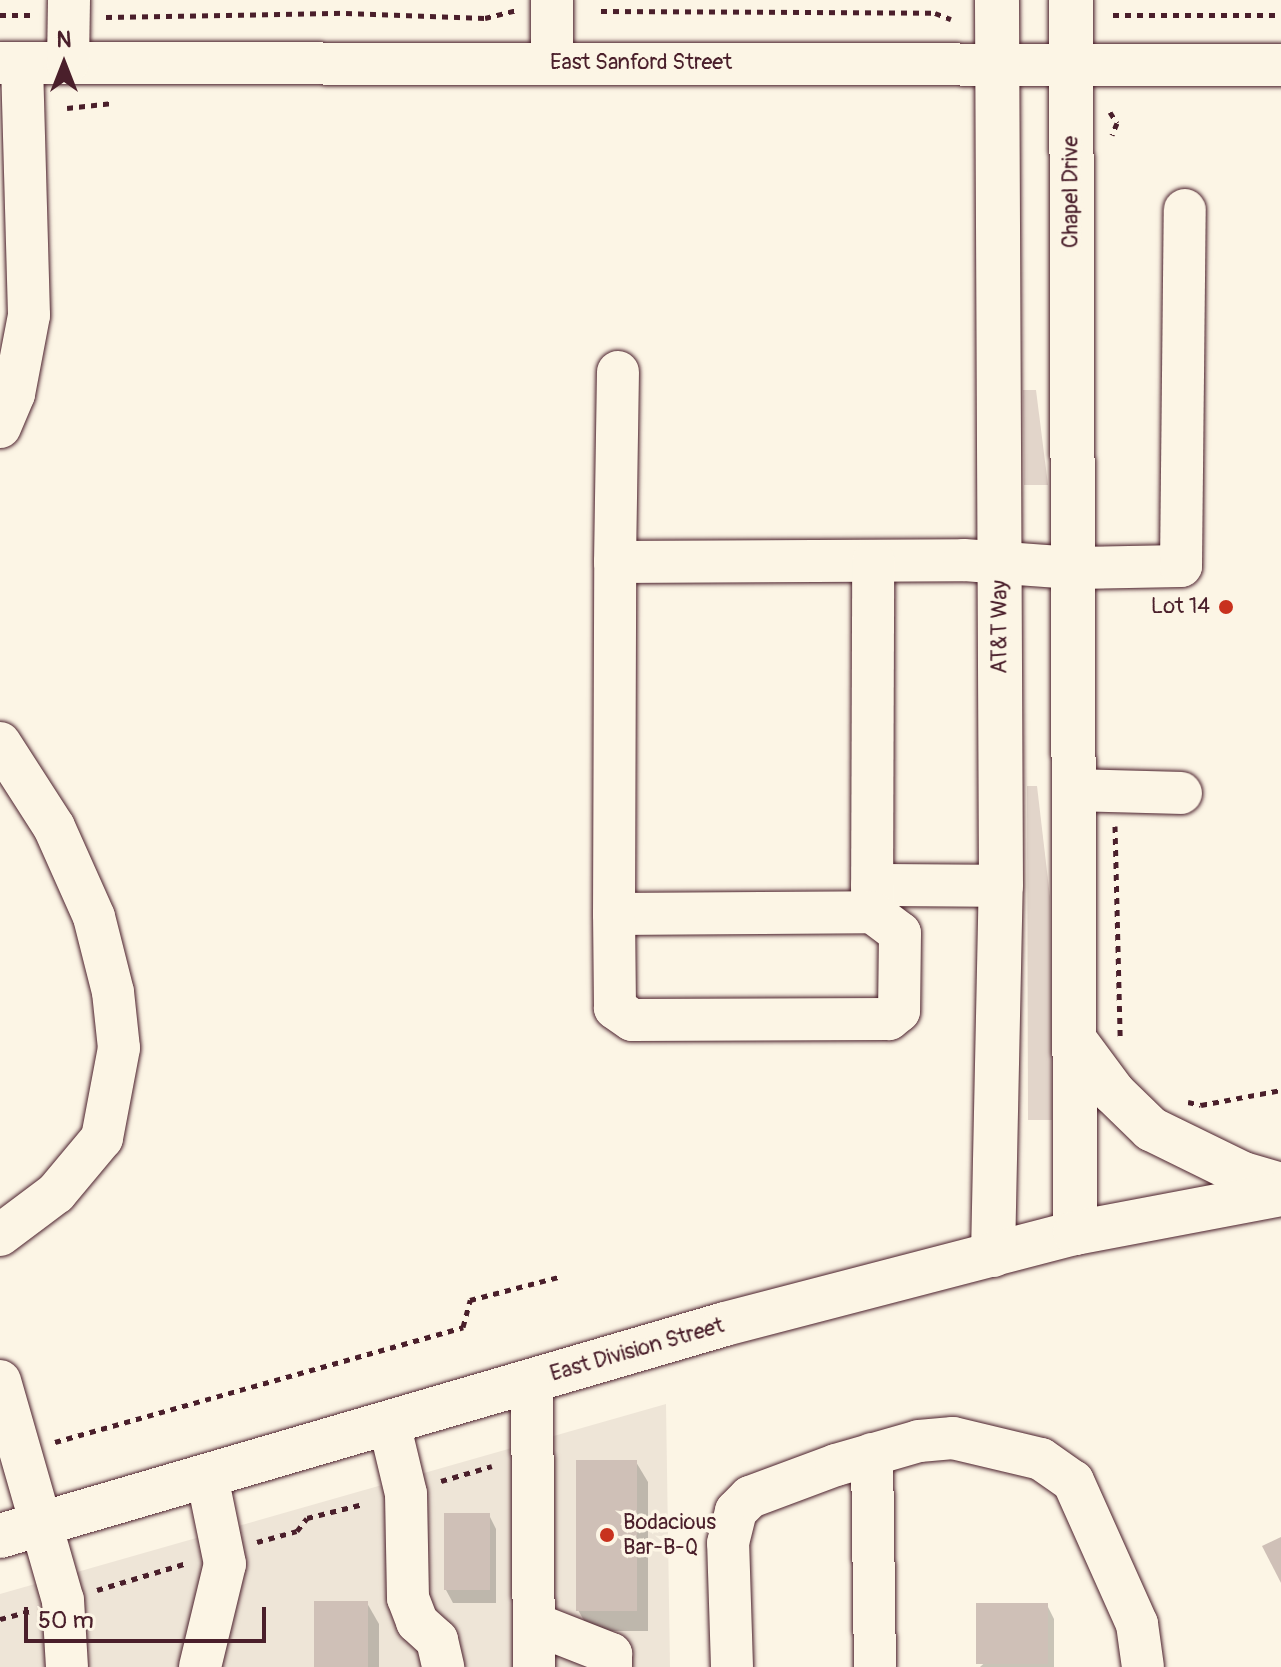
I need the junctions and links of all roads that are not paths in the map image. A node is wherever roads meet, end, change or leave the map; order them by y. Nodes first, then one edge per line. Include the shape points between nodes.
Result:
1 (997, 0) edge
2 (1071, 0) edge
3 (541, 5) edge
4 (73, 11) edge
5 (999, 62) junction
6 (11, 63) edge
7 (68, 63) junction
8 (552, 63) junction
9 (1070, 63) junction
10 (1281, 65) edge
11 (1185, 210) dead end
12 (15, 249) edge
13 (618, 372) dead end
14 (0, 427) edge
15 (873, 561) junction
16 (615, 562) junction
17 (999, 566) junction
18 (1073, 568) junction
19 (0, 743) edge
20 (1074, 790) junction
21 (1181, 793) dead end
22 (1001, 886) junction
23 (872, 899) junction
24 (614, 914) junction
25 (1074, 1039) junction
26 (1281, 1185) edge
27 (1281, 1194) edge
28 (1075, 1233) junction
29 (0, 1235) edge
30 (993, 1255) junction
31 (0, 1381) edge
32 (532, 1381) junction
33 (389, 1423) junction
34 (872, 1454) junction
35 (207, 1476) junction
36 (45, 1523) junction
37 (0, 1536) edge
38 (535, 1624) junction
39 (67, 1667) edge
40 (200, 1667) edge
41 (443, 1667) edge
42 (534, 1667) edge
43 (611, 1667) edge
44 (732, 1667) edge
45 (875, 1667) edge
46 (1143, 1667) edge

1 - 5 main road, AT&T Way
2 - 9 main road
3 - 8 street
4 - 7 street
5 - 8 street, East Sanford Street
5 - 9 street, East Sanford Street
5 - 17 main road, AT&T Way
6 - 7 street, East Sanford Street
6 - 12 street
7 - 8 street, East Sanford Street
9 - 10 street, East Sanford Street
9 - 18 main road, Chapel Drive
11 - 18 street via 1181,566
12 - 14 street via 29,315 14,394
13 - 16 street
15 - 16 street
15 - 17 street via 964,560
15 - 23 street
16 - 24 street
17 - 18 street
17 - 22 main road, AT&T Way
18 - 20 main road
19 - 29 street via 54,827 94,917 113,992 119,1048 102,1138 56,1193
20 - 21 street
20 - 25 main road
22 - 23 street
22 - 30 main road, AT&T Way
23 - 24 street
23 - 24 street via 900,933 899,1011 889,1019 627,1019 615,1008
25 - 26 main road via 1114,1093 1151,1129 1243,1174
25 - 28 main road
27 - 28 main road, East Division Street
28 - 30 main road, East Division Street
30 - 32 main road, East Division Street
31 - 36 street
32 - 33 main road, East Division Street
32 - 38 street
33 - 35 main road, East Division Street
33 - 41 street via 406,1494 408,1598 417,1622 443,1652
34 - 44 street via 750,1497 736,1511 728,1543
34 - 45 street
34 - 46 street via 953,1438 1041,1459 1073,1481 1137,1624
35 - 36 main road, East Division Street
35 - 40 street via 225,1564
36 - 37 main road, East Division Street
36 - 39 street via 67,1618
38 - 42 street
38 - 43 street via 611,1654

